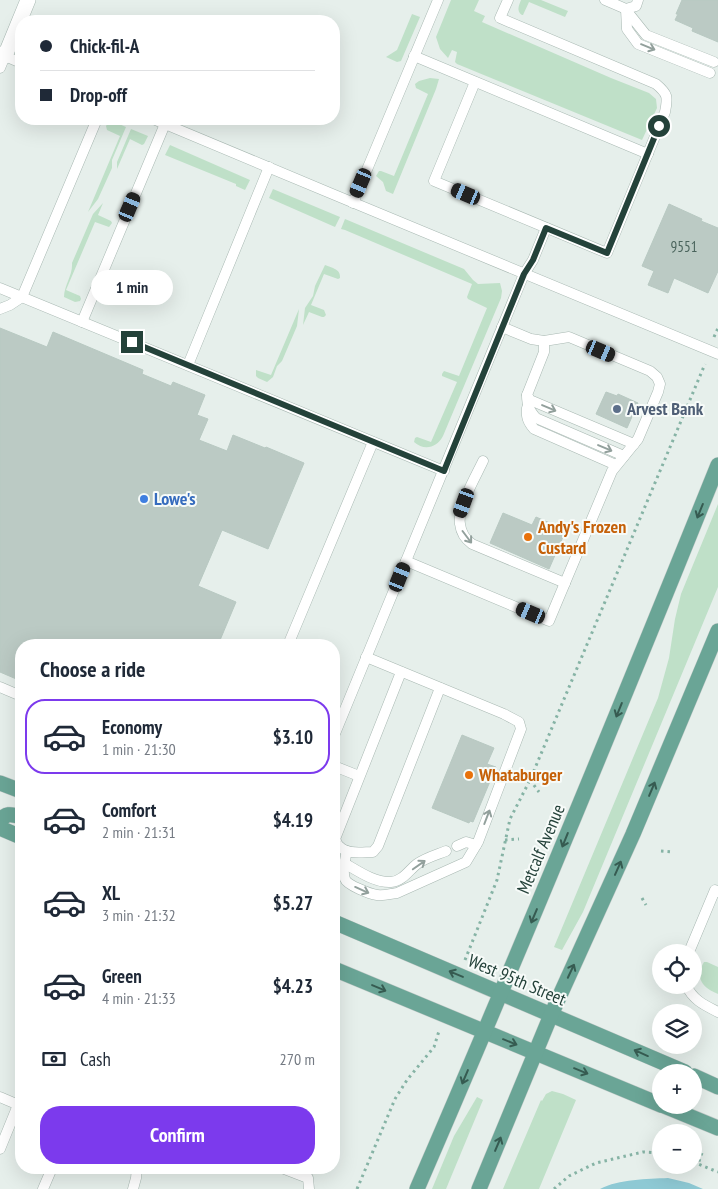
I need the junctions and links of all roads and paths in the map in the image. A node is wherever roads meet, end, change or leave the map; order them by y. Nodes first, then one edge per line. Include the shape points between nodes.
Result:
1 (28, 0) edge
2 (438, 0) edge
3 (508, 0) edge
4 (605, 0) edge
5 (638, 0) edge
6 (626, 9) junction
7 (21, 15) edge
8 (15, 30) edge
9 (414, 56) junction
10 (2, 59) edge
11 (15, 62) edge
12 (714, 62) dead end
13 (710, 73) dead end
14 (475, 82) junction
15 (94, 125) edge
16 (165, 125) edge
17 (167, 125) edge
18 (648, 154) junction
19 (269, 167) junction
20 (353, 203) junction
21 (546, 228) junction
22 (524, 274) junction
23 (0, 288) edge
24 (22, 297) junction
25 (0, 309) edge
26 (82, 322) junction
27 (502, 327) junction
28 (718, 328) edge
29 (544, 341) junction
30 (715, 352) edge
31 (188, 365) junction
32 (527, 399) junction
33 (374, 442) junction
34 (634, 444) junction
35 (624, 456) junction
36 (483, 461) dead end
37 (616, 465) junction
38 (718, 465) edge
39 (444, 471) junction
40 (406, 561) junction
41 (565, 583) junction
42 (718, 631) edge
43 (291, 639) edge
44 (366, 657) junction
45 (401, 672) junction
46 (0, 687) edge
47 (440, 688) junction
48 (15, 693) edge
49 (340, 721) edge
50 (340, 768) edge
51 (359, 776) junction
52 (530, 780) junction
53 (0, 783) edge
54 (15, 789) edge
55 (539, 792) dead end
56 (15, 816) edge
57 (0, 823) edge
58 (340, 825) edge
59 (0, 828) edge
60 (15, 834) edge
61 (519, 839) dead end
62 (505, 840) junction
63 (476, 845) junction
64 (456, 846) dead end
65 (340, 847) edge
66 (347, 851) junction
67 (446, 851) dead end
68 (661, 851) dead end
69 (673, 852) dead end
70 (344, 863) junction
71 (717, 888) edge
72 (642, 898) dead end
73 (646, 905) dead end
74 (340, 925) edge
75 (692, 944) edge
76 (340, 973) edge
77 (459, 976) junction
78 (500, 994) junction
79 (692, 994) edge
80 (718, 1012) edge
81 (551, 1015) junction
82 (444, 1016) junction
83 (485, 1032) junction
84 (536, 1053) junction
85 (667, 1064) edge
86 (702, 1080) edge
87 (718, 1087) edge
88 (0, 1097) edge
89 (652, 1101) edge
90 (15, 1103) edge
91 (684, 1114) edge
92 (15, 1116) edge
93 (718, 1128) edge
94 (0, 1149) edge
95 (652, 1152) edge
96 (702, 1165) edge
97 (718, 1172) edge
98 (49, 1174) edge
99 (136, 1174) edge
100 (298, 1174) edge
101 (43, 1189) edge
102 (133, 1189) edge
103 (310, 1189) edge
104 (357, 1189) edge
105 (417, 1189) edge
106 (479, 1189) edge
107 (554, 1189) edge

1 - 7 street
2 - 9 lane
3 - 18 lane via 500,18 656,84 665,92 668,100 665,112
4 - 6 lane
5 - 6 lane via 636,6
6 - 12 lane via 646,35
6 -> 13 lane via 627,29 638,44
8 - 10 street
9 - 14 lane
9 - 20 lane
10 - 11 lane
14 - 18 lane
14 - 21 lane via 434,181
15 - 24 lane
16 - 26 lane
17 - 19 lane
18 - 21 lane via 607,253
19 - 20 lane
19 - 31 lane
20 - 22 lane
21 - 22 lane
22 - 27 lane
22 - 30 lane
23 - 24 lane
24 - 25 lane
24 - 26 lane
26 - 31 lane
27 - 29 lane
27 - 39 lane
28 - 30 path via 713,340
29 - 32 lane via 544,352
29 - 34 lane via 569,337 657,376 658,392
30 - 52 path
31 - 33 lane
32 -> 34 lane
32 -> 35 lane via 530,412 536,418
32 - 37 lane via 526,415 534,429
33 - 39 lane
33 - 43 lane
34 - 35 lane
35 - 37 lane
36 -> 41 lane via 460,514 459,523 465,538 472,544
37 - 41 lane
38 -> 78 main road, Metcalf Avenue
39 - 40 lane
40 - 41 lane via 549,621
40 - 44 lane
81 -> 42 main road via 633,834
44 - 45 lane
44 - 49 lane
45 - 47 lane
45 - 51 lane
46 - 48 lane
63 -> 47 lane via 521,729 519,722 504,714
47 - 66 lane via 378,846 373,852
50 - 51 lane
51 - 58 lane
52 - 55 path
52 - 62 path via 510,820
53 - 54 main road
56 - 57 main road via 6,814
59 - 60 main road
61 - 62 path
62 - 77 path via 497,880
63 - 64 lane via 466,842
70 -> 63 lane via 345,879 349,883 375,895 385,895 397,893 466,862
65 - 66 lane
66 - 70 lane
70 -> 67 lane via 366,875 393,882 417,864
68 - 69 path
71 - 75 lane
72 - 73 path
77 -> 74 main road, West 95th Street
76 -> 82 main road
77 - 78 main road, West 95th Street
78 - 81 main road, West 95th Street
78 - 83 main road, Metcalf Avenue
79 - 80 lane
81 - 84 main road
85 -> 81 main road, West 95th Street
82 - 83 main road
82 - 104 path via 434,1047 395,1099
83 -> 84 main road
83 -> 105 main road, Metcalf Avenue
84 -> 89 main road
106 -> 84 main road
86 - 87 main road
88 - 90 lane
91 - 93 main road
92 - 94 lane
95 - 107 path via 596,1163 569,1176
96 - 97 path
98 - 101 lane
99 - 102 lane
100 - 103 lane via 308,1178

